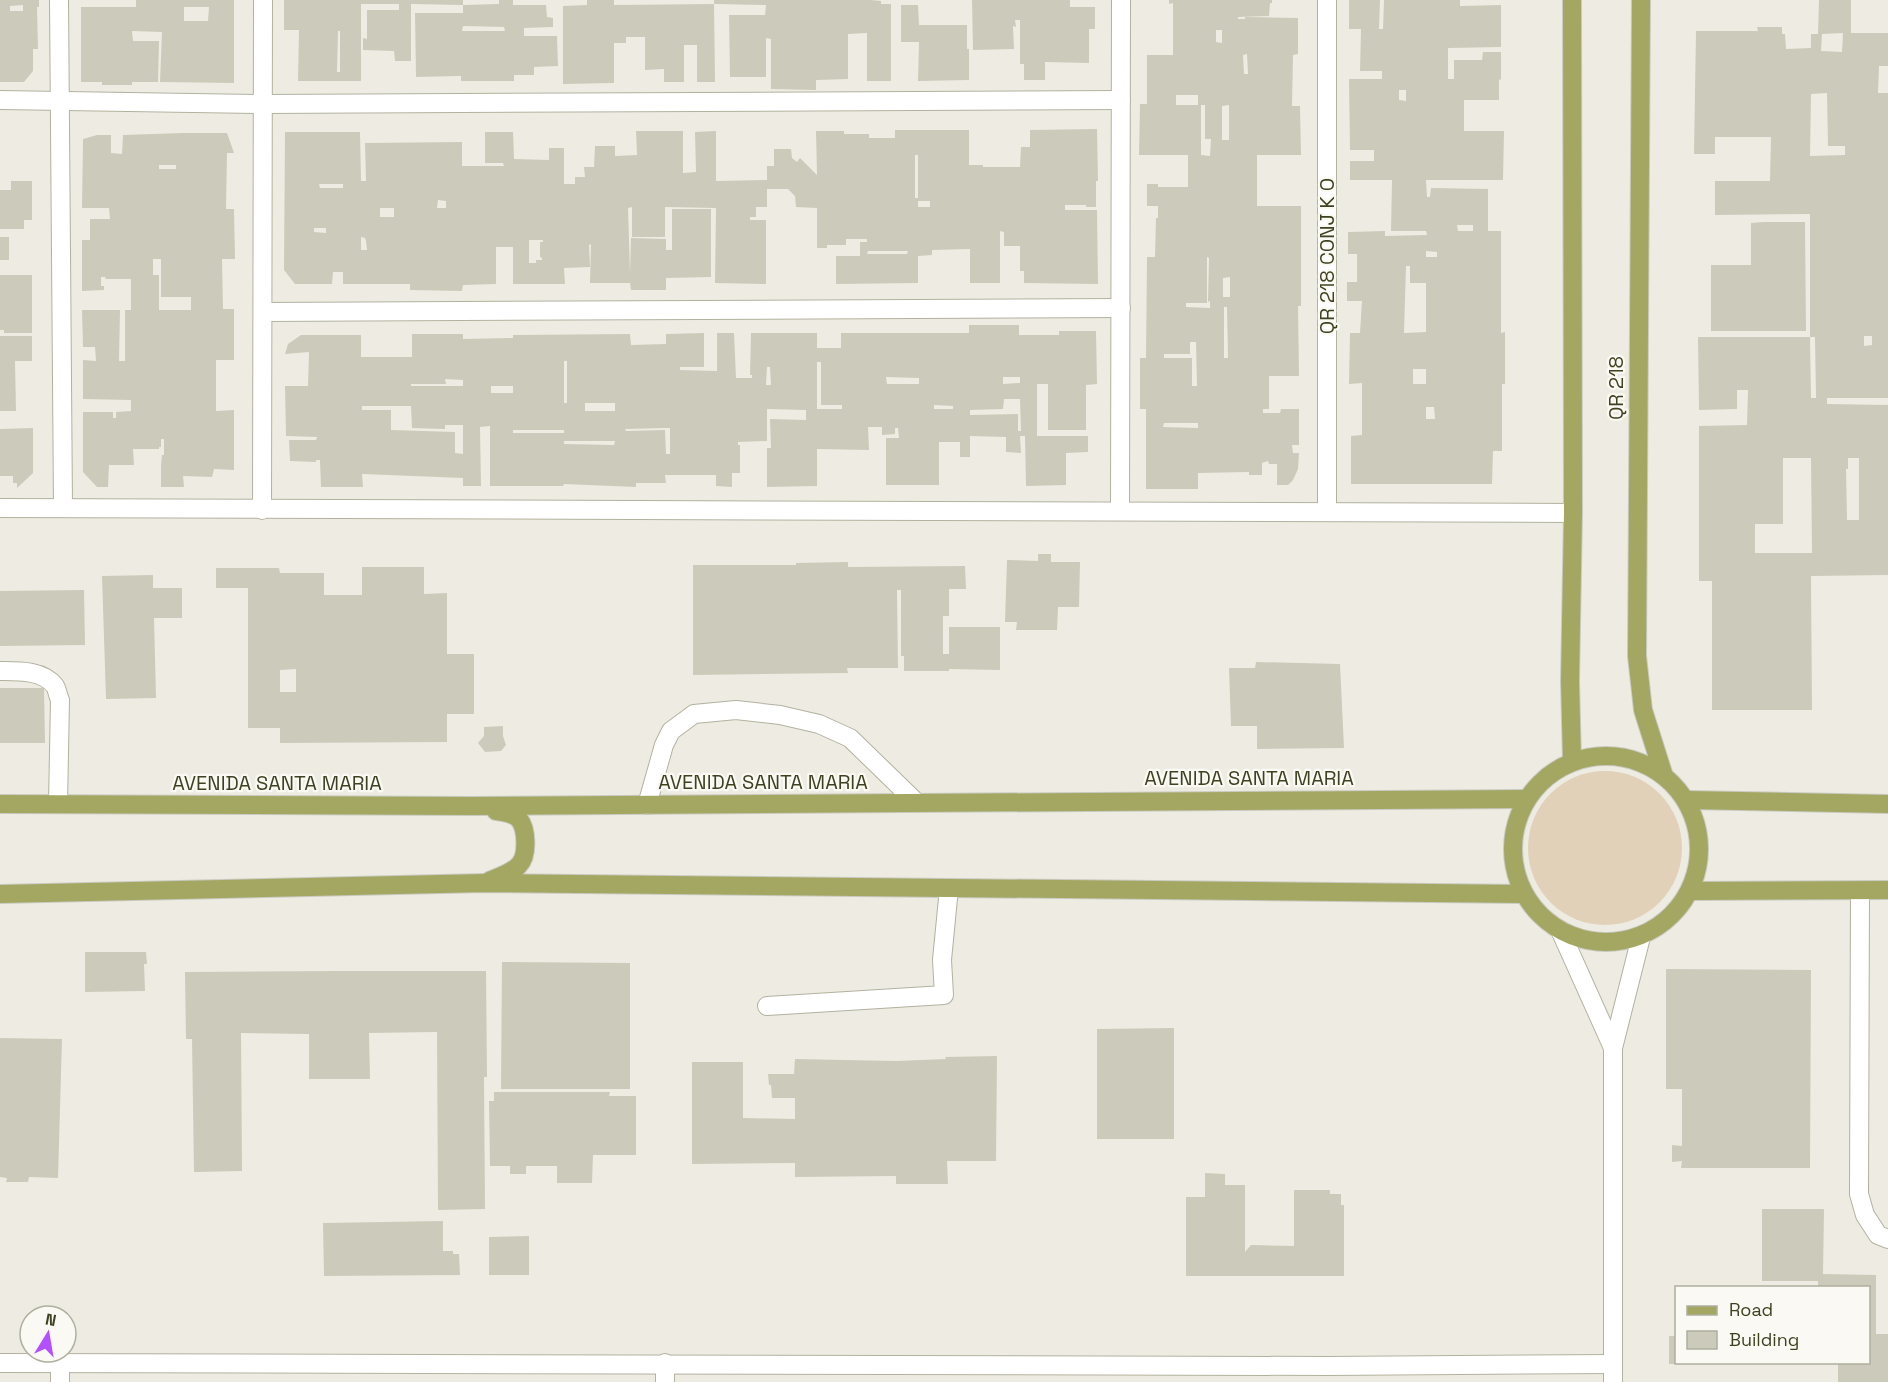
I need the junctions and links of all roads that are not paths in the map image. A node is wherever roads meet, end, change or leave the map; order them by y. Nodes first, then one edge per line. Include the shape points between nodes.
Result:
1 (59, 0) edge
2 (263, 0) edge
3 (1121, 0) edge
4 (1327, 0) edge
5 (1572, 0) edge
6 (1641, 0) edge
7 (0, 100) edge
8 (59, 100) junction
9 (1121, 100) junction
10 (263, 104) junction
11 (1121, 308) junction
12 (263, 312) junction
13 (63, 507) junction
14 (0, 508) edge
15 (262, 510) junction
16 (1120, 511) junction
17 (1327, 512) junction
18 (1573, 513) junction
19 (0, 671) edge
20 (1572, 761) junction
21 (1663, 773) junction
22 (1527, 799) junction
23 (1687, 800) junction
24 (917, 803) junction
25 (0, 804) edge
26 (58, 804) junction
27 (1888, 804) edge
28 (647, 805) junction
29 (470, 806) junction
30 (485, 883) junction
31 (949, 888) junction
32 (1888, 890) edge
33 (1691, 891) junction
34 (1860, 891) junction
35 (0, 894) edge
36 (1524, 894) junction
37 (1560, 930) junction
38 (1641, 937) junction
39 (767, 1006) dead end
40 (1613, 1048) junction
41 (1888, 1239) edge
42 (0, 1363) edge
43 (18, 1363) edge
44 (78, 1363) edge
45 (665, 1363) junction
46 (60, 1364) edge
47 (1613, 1373) edge
48 (1328, 1374) edge
49 (60, 1382) edge
50 (665, 1382) edge

1 - 8 street
2 - 10 street
3 - 9 street
4 - 17 street, QR 218 CONJ K O
5 - 18 main road
6 - 21 main road, QR 218 via 1637,656 1643,710
7 - 8 street
8 - 10 street
8 - 13 street
9 - 10 street
9 - 11 street
10 - 12 street
11 - 12 street
11 - 16 street
12 - 15 street
13 - 14 street
13 - 15 street
15 - 16 street
16 - 17 street
17 - 18 street
18 - 20 main road
19 - 26 street via 24,671 42,676 55,686 60,700
20 - 21 main road via 1603,755 1634,759
20 - 22 main road via 1546,776
21 - 23 main road
22 - 24 main road, AVENIDA SANTA MARIA
22 - 36 main road via 1516,821 1512,846 1514,870
23 - 27 main road
23 - 33 main road via 1699,829 1700,861
24 - 28 main road, AVENIDA SANTA MARIA
24 - 28 street via 850,738 819,724 736,710 694,714 671,731
25 - 26 main road, AVENIDA SANTA MARIA
26 - 29 main road, AVENIDA SANTA MARIA
28 - 29 main road, AVENIDA SANTA MARIA
29 - 30 main road via 510,813 523,828 522,863
30 - 31 main road
30 - 35 main road
31 - 36 main road
31 - 39 street via 942,960 944,995
32 - 34 main road
33 - 34 main road
33 - 38 main road via 1662,926
34 - 41 street via 1859,1194 1865,1215 1878,1235
36 - 37 main road via 1539,914
37 - 38 main road via 1586,941 1614,943
37 - 40 street
38 - 40 street
40 - 47 street
42 - 43 street
44 - 45 street
45 - 48 street
45 - 50 street
46 - 49 street
47 - 48 street

